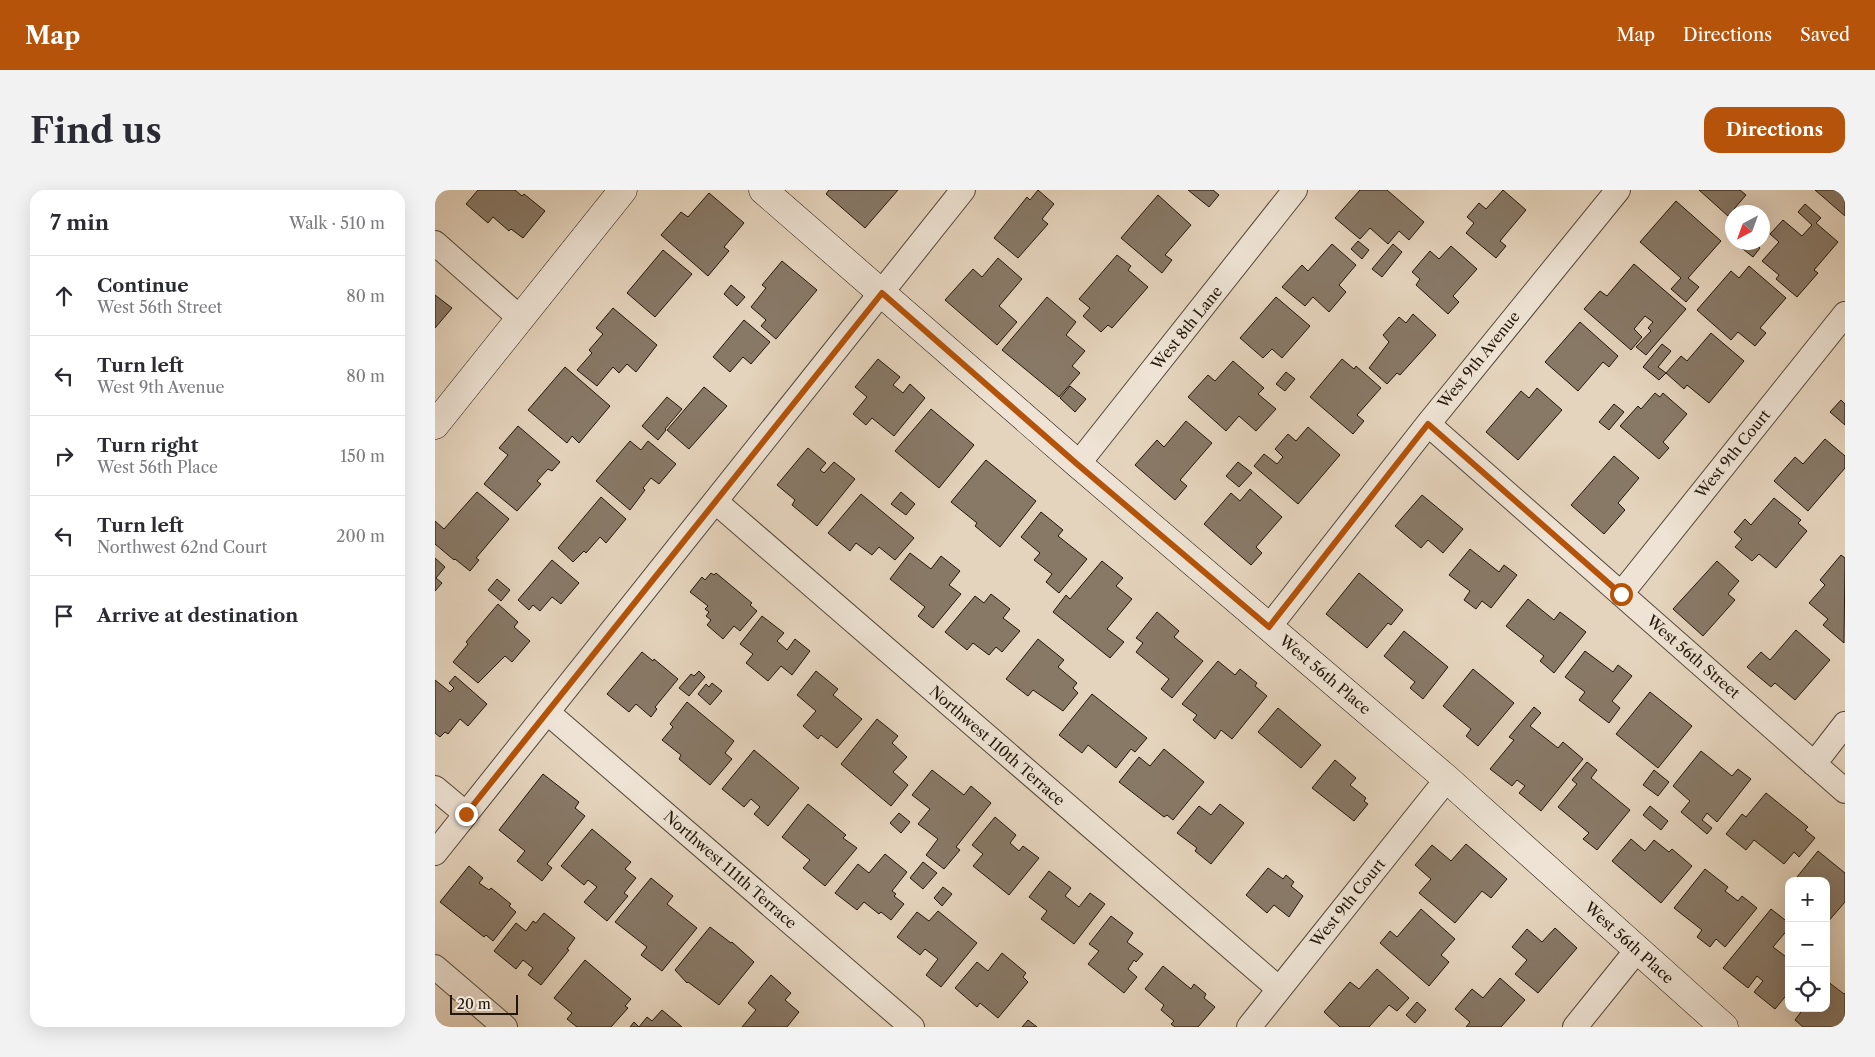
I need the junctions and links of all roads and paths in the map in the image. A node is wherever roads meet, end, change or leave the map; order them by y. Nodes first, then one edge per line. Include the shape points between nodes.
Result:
1 (623, 190) edge
2 (763, 190) edge
3 (963, 190) edge
4 (1295, 190) edge
5 (1618, 190) edge
6 (435, 243) edge
7 (882, 293) junction
8 (1845, 314) edge
9 (520, 318) junction
10 (1428, 424) junction
11 (435, 426) edge
12 (1077, 464) junction
13 (716, 502) junction
14 (1621, 594) junction
15 (1269, 627) junction
16 (547, 712) junction
17 (1845, 724) edge
18 (1814, 764) junction
19 (1447, 779) junction
20 (435, 788) edge
21 (1845, 791) edge
22 (466, 814) junction
23 (435, 853) edge
24 (1637, 950) junction
25 (435, 967) edge
26 (1279, 989) junction
27 (505, 1027) edge
28 (912, 1027) edge
29 (1249, 1027) edge
30 (1575, 1027) edge
31 (1724, 1027) edge

1 - 9 street
2 - 7 street, West 56th Place
3 - 7 street
4 - 12 street, West 8th Lane
5 - 10 street, West 9th Avenue
6 - 9 street
7 - 12 street, West 56th Place
7 - 13 street
8 - 14 street, West 9th Court
9 - 11 street
10 - 14 street, West 56th Street
10 - 15 street, West 9th Avenue
12 - 15 street, West 56th Place
13 - 16 street
13 - 26 street, Northwest 110th Terrace
14 - 18 street, West 56th Street
15 - 19 street, West 56th Place
16 - 22 street
16 - 28 street, Northwest 111th Terrace
17 - 18 street
18 - 21 street, West 56th Street
19 - 24 street, West 56th Place
19 - 26 street, West 9th Court
20 - 22 street
22 - 23 street
24 - 30 street
24 - 31 street, West 56th Place
25 - 27 street
26 - 29 street, West 9th Court

